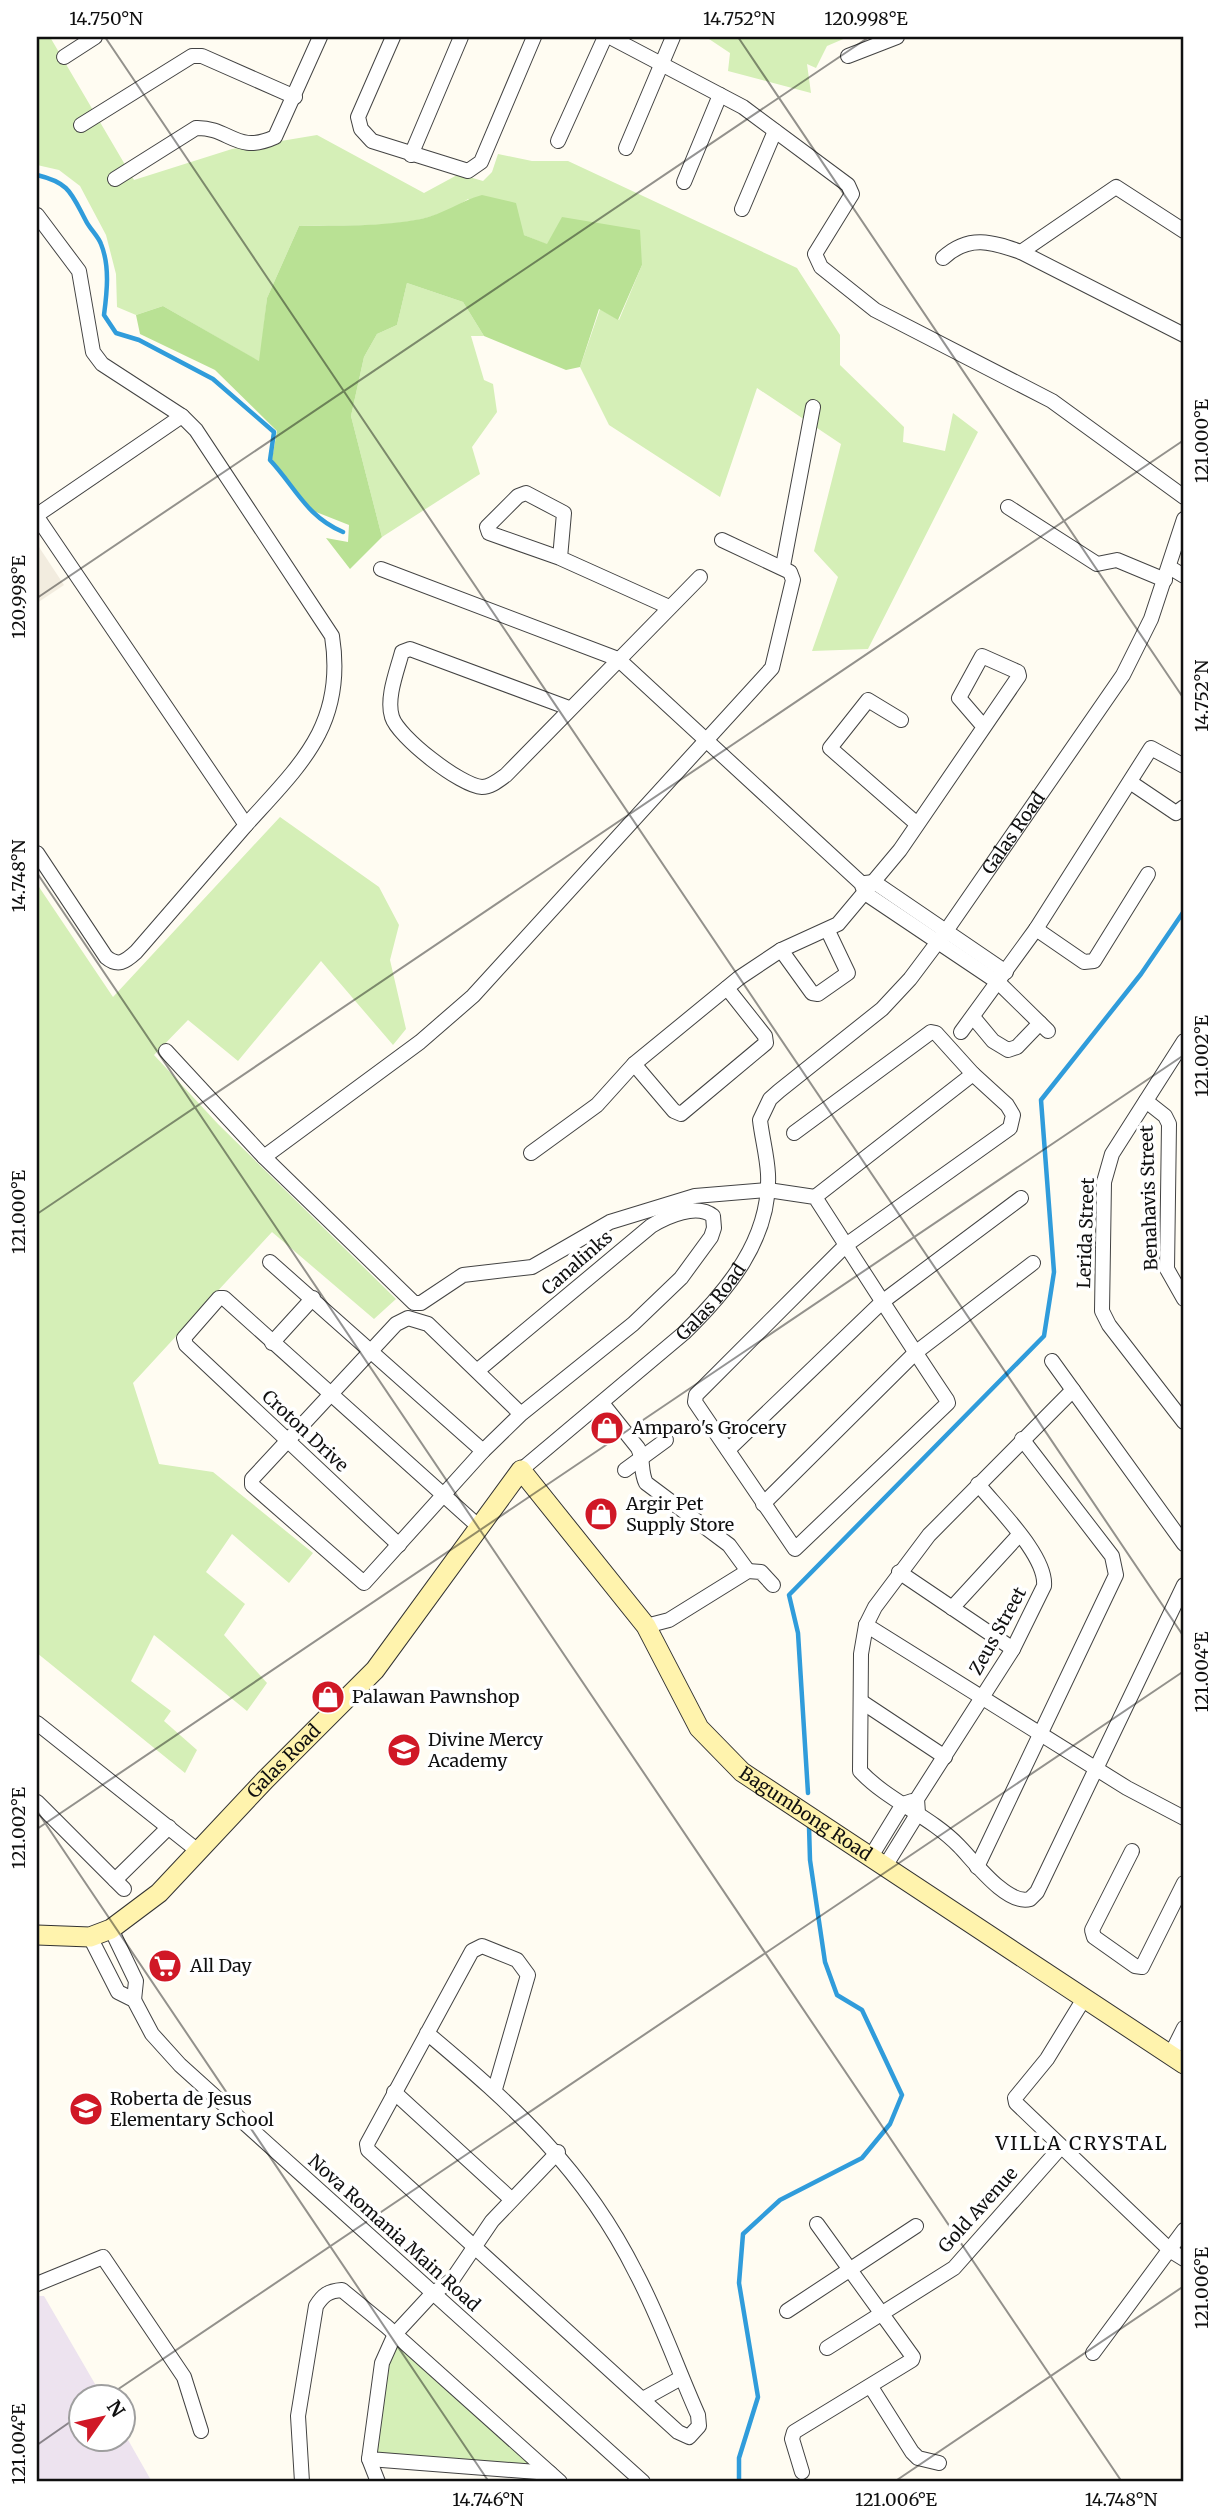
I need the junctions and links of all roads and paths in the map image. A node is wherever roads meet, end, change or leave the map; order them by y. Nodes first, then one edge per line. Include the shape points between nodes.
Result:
1 (320, 37) edge
2 (393, 37) edge
3 (461, 37) edge
4 (534, 37) edge
5 (607, 37) edge
6 (673, 37) edge
7 (897, 37) edge
8 (90, 38) edge
9 (848, 56) dead end
10 (64, 57) dead end
11 (662, 63) junction
12 (720, 94) junction
13 (295, 97) junction
14 (81, 125) dead end
15 (775, 131) junction
16 (558, 141) dead end
17 (626, 148) dead end
18 (411, 155) junction
19 (115, 179) dead end
20 (684, 181) dead end
21 (742, 209) dead end
22 (37, 215) edge
23 (1184, 231) edge
24 (1021, 253) junction
25 (943, 258) dead end
26 (1184, 335) edge
27 (813, 407) dead end
28 (182, 416) junction
29 (1184, 497) edge
30 (1008, 507) dead end
31 (37, 516) edge
32 (1184, 519) edge
33 (722, 540) dead end
34 (560, 558) junction
35 (783, 566) junction
36 (381, 569) dead end
37 (1167, 573) junction
38 (1184, 576) edge
39 (700, 577) dead end
40 (669, 607) junction
41 (618, 659) junction
42 (569, 708) junction
43 (901, 720) dead end
44 (984, 727) junction
45 (705, 741) junction
46 (1184, 766) edge
47 (1130, 782) junction
48 (1184, 807) edge
49 (917, 824) junction
50 (246, 825) junction
51 (37, 853) edge
52 (1148, 874) dead end
53 (867, 886) junction
54 (1036, 929) junction
55 (828, 931) junction
56 (942, 937) junction
57 (781, 950) junction
58 (1003, 978) junction
59 (727, 988) junction
60 (973, 1017) junction
61 (961, 1032) dead end
62 (1184, 1041) edge
63 (166, 1051) dead end
64 (634, 1064) junction
65 (973, 1074) junction
66 (1146, 1101) junction
67 (794, 1133) dead end
68 (531, 1153) dead end
69 (264, 1157) junction
70 (768, 1190) junction
71 (815, 1197) junction
72 (1021, 1198) dead end
73 (846, 1245) junction
74 (270, 1262) dead end
75 (1034, 1263) dead end
76 (313, 1298) junction
77 (1184, 1299) edge
78 (882, 1302) junction
79 (272, 1343) junction
80 (372, 1350) junction
81 (915, 1353) junction
82 (1052, 1362) dead end
83 (477, 1371) junction
84 (1073, 1390) junction
85 (330, 1395) junction
86 (602, 1402) junction
87 (521, 1414) junction
88 (1184, 1422) edge
89 (1021, 1439) junction
90 (666, 1440) dead end
91 (286, 1441) junction
92 (728, 1450) junction
93 (483, 1451) junction
94 (642, 1457) junction
95 (521, 1470) junction
96 (625, 1470) dead end
97 (978, 1484) junction
98 (443, 1495) junction
99 (763, 1504) junction
100 (478, 1526) junction
101 (1019, 1535) junction
102 (1184, 1544) edge
103 (399, 1545) junction
104 (748, 1571) junction
105 (899, 1572) junction
106 (773, 1585) dead end
107 (1184, 1585) edge
108 (952, 1608) junction
109 (866, 1625) junction
110 (646, 1626) junction
111 (1013, 1649) junction
112 (983, 1698) junction
113 (862, 1702) junction
114 (37, 1723) edge
115 (1041, 1734) junction
116 (945, 1757) junction
117 (1096, 1768) junction
118 (37, 1802) edge
119 (913, 1805) junction
120 (1184, 1818) edge
121 (169, 1827) junction
122 (198, 1851) junction
123 (1132, 1851) dead end
124 (877, 1863) junction
125 (977, 1867) junction
126 (1184, 1884) edge
127 (111, 1929) junction
128 (37, 1935) edge
129 (90, 1937) junction
130 (1085, 1997) junction
131 (134, 2000) junction
132 (1184, 2028) edge
133 (427, 2033) junction
134 (1177, 2059) edge
135 (495, 2089) junction
136 (394, 2092) junction
137 (1060, 2148) junction
138 (558, 2152) junction
139 (511, 2199) junction
140 (817, 2224) dead end
141 (916, 2226) dead end
142 (1184, 2230) edge
143 (475, 2250) junction
144 (1171, 2251) junction
145 (1184, 2259) edge
146 (851, 2268) junction
147 (37, 2284) edge
148 (432, 2294) junction
149 (787, 2311) dead end
150 (882, 2311) junction
151 (395, 2334) junction
152 (827, 2348) dead end
153 (1093, 2353) dead end
154 (681, 2378) junction
155 (871, 2387) junction
156 (643, 2399) junction
157 (201, 2431) dead end
158 (369, 2459) junction
159 (939, 2463) dead end
160 (802, 2472) dead end
161 (555, 2477) edge
162 (302, 2482) edge
163 (378, 2482) edge
164 (643, 2482) edge

1 - 13 street
2 - 18 street via 358,117 372,141
3 - 18 street
4 - 18 street via 475,168 468,171
5 - 11 street
5 - 16 street
6 - 11 street
7 - 9 street
8 - 10 street
11 - 12 street
11 - 17 street
12 - 15 street
12 - 20 street
13 - 14 street via 202,55 192,55
13 - 19 street via 275,137 246,145 196,128
15 - 21 street
15 - 29 street via 851,189 815,254 821,267 875,310 1052,401
22 - 28 street via 79,271 93,352 111,372
23 - 24 street via 1116,187
24 - 25 street via 989,241 962,245
24 - 26 street
27 - 35 street
28 - 31 street
28 - 50 street via 196,430 332,636 335,656 325,726 309,754
30 - 37 street via 1097,564 1117,560
31 - 50 street
32 - 37 street, Galas Road
33 - 35 street
34 - 34 street via 564,513 526,493 487,527 489,533
34 - 40 street
35 - 45 street via 793,580 775,662
36 - 41 street
37 - 38 street
37 - 56 street, Galas Road via 1139,645 1108,700
39 - 40 street
40 - 41 street
41 - 42 street
41 - 45 street
42 - 42 street via 410,649 402,652 391,711 398,729 447,770 484,788 506,775
43 - 49 street via 867,700 830,748
44 - 44 street via 1019,674 982,656 959,698
44 - 49 street
45 - 53 street
45 - 69 street via 472,996 419,1042
46 - 47 street via 1152,747
47 - 48 street via 1176,813
47 - 54 street
49 - 53 street
50 - 51 street via 122,963 106,957
52 - 54 street via 1094,961 1084,962
53 - 55 street
53 - 56 street
54 - 58 street
55 - 57 street
55 - 57 street via 848,973 818,994 812,993
56 - 58 street
56 - 70 street, Galas Road via 882,1009 770,1099 760,1120
57 - 59 street
58 - 60 street
58 - 60 street via 1044,1027 1008,1050 993,1041
59 - 64 street
59 - 64 street via 766,1043 681,1114
60 - 61 street
62 - 66 street, Lerida Street
63 - 69 street
64 - 68 street via 597,1105
65 - 67 street via 933,1032
65 - 71 street
65 - 73 street via 1012,1111 1010,1128
66 - 77 street, Benahavis Street via 1169,1124 1167,1269
66 - 88 street, Lerida Street via 1112,1154 1104,1182 1102,1311
69 - 70 street via 418,1303 463,1275 532,1268 610,1222 695,1196
70 - 71 street
70 - 86 street, Galas Road via 751,1250 728,1286 684,1334
71 - 73 street
72 - 78 street
73 - 78 street
73 - 92 street via 696,1395 695,1402
74 - 76 street
75 - 81 street
76 - 79 street
76 - 80 street
78 - 81 street
78 - 92 street
79 - 85 street
79 - 91 street, Croton Drive via 221,1297 184,1338 186,1345
80 - 83 street via 401,1320 418,1319
80 - 85 street
80 - 93 street
81 - 99 street
81 - 99 street via 948,1407 798,1548 792,1547
82 - 84 street
83 - 87 street
83 - 87 street, Canalinks via 651,1226 697,1210 713,1216 710,1237 681,1278 633,1324
84 - 89 street
84 - 102 street
85 - 91 street
85 - 98 street
86 - 94 street
86 - 95 street, Galas Road
87 - 93 street
89 - 97 street
89 - 115 street via 1116,1565 1114,1582
90 - 94 street
91 - 103 street, Croton Drive
91 - 103 street via 252,1479 252,1485 360,1582 368,1580
92 - 99 street
93 - 98 street
94 - 96 street
94 - 104 street via 641,1474 646,1483 729,1545
95 - 100 main road, Galas Road
95 - 110 main road, Bagumbong Road
97 - 101 street, Zeus Street
97 - 105 street
98 - 100 street
98 - 103 street
100 - 122 main road, Galas Road via 375,1670
101 - 108 street
101 - 111 street, Zeus Street via 1038,1559 1045,1577 1042,1596
104 - 106 street via 761,1572
104 - 110 street via 669,1620
105 - 108 street
105 - 109 street
107 - 117 street
108 - 111 street
109 - 112 street
109 - 113 street
110 - 124 main road, Bagumbong Road via 699,1728 742,1772
111 - 112 street, Zeus Street
112 - 115 street
112 - 116 street, Zeus Street
113 - 116 street
113 - 119 street via 862,1774
114 - 121 street
115 - 117 street
115 - 125 street
116 - 119 street, Zeus Street
117 - 120 street
117 - 125 street via 1030,1899 1019,1899
118 - 121 street via 119,1885
119 - 124 street, Zeus Street
119 - 125 street
121 - 122 street
122 - 127 main road, Galas Road via 159,1893
123 - 126 street via 1092,1930 1094,1937 1135,1966 1142,1967
124 - 130 main road, Bagumbong Road
127 - 129 main road, Galas Road
127 - 131 street, Nova Romania Main Road via 136,1981
128 - 129 main road, Galas Road
129 - 131 street, Nova Romania Main Road via 118,1992
130 - 134 main road, Bagumbong Road
130 - 137 street via 1047,2059 1016,2098 1018,2107
131 - 148 street, Nova Romania Main Road via 152,2034 180,2066
132 - 134 street
133 - 135 street
133 - 135 street via 476,1947 517,1960 528,1975 527,1984
133 - 136 street
135 - 138 street
136 - 139 street
136 - 143 street via 368,2150
137 - 144 street
137 - 150 street, Gold Avenue via 954,2268
138 - 139 street
138 - 154 street via 636,2272
139 - 143 street
140 - 146 street
141 - 146 street
142 - 144 street
143 - 148 street via 452,2280
143 - 156 street
144 - 145 street
144 - 153 street
146 - 149 street
146 - 150 street
147 - 157 street via 103,2257 184,2377
148 - 151 street
148 - 164 street, Nova Romania Main Road
150 - 152 street, Gold Avenue
150 - 155 street via 913,2357
151 - 158 street via 383,2363
151 - 161 street
151 - 162 street via 342,2290 321,2297 298,2416
154 - 156 street
154 - 156 street via 699,2420 697,2431 689,2437
155 - 159 street via 912,2452
155 - 160 street via 794,2432
158 - 161 street
158 - 163 street

